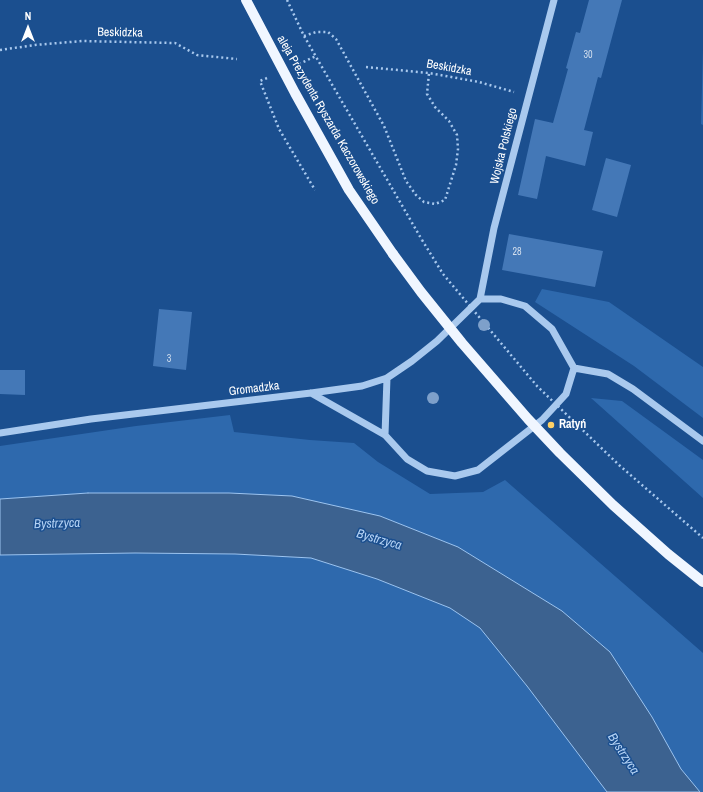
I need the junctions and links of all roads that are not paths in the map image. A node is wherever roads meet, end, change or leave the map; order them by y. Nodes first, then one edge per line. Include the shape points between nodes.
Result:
1 (246, 0) edge
2 (554, 0) edge
3 (480, 299) junction
4 (574, 368) junction
5 (387, 378) junction
6 (311, 393) junction
7 (0, 433) edge
8 (384, 435) junction
9 (703, 440) edge
10 (703, 582) edge

1 - 10 main road, aleja Prezydenta Ryszarda Kaczorowskiego, bridge via 349,190 421,292 528,419 560,452 613,505
2 - 3 street, Wojska Polskiego via 494,228
3 - 4 street via 501,299 525,306 552,329
3 - 5 street, Gromadzka via 437,340
4 - 8 street via 566,394 542,420 478,470 455,476 427,471 407,459
4 - 9 street via 614,377
5 - 6 street, Gromadzka via 362,386
5 - 8 street
6 - 7 street, Gromadzka via 91,419
6 - 8 street

